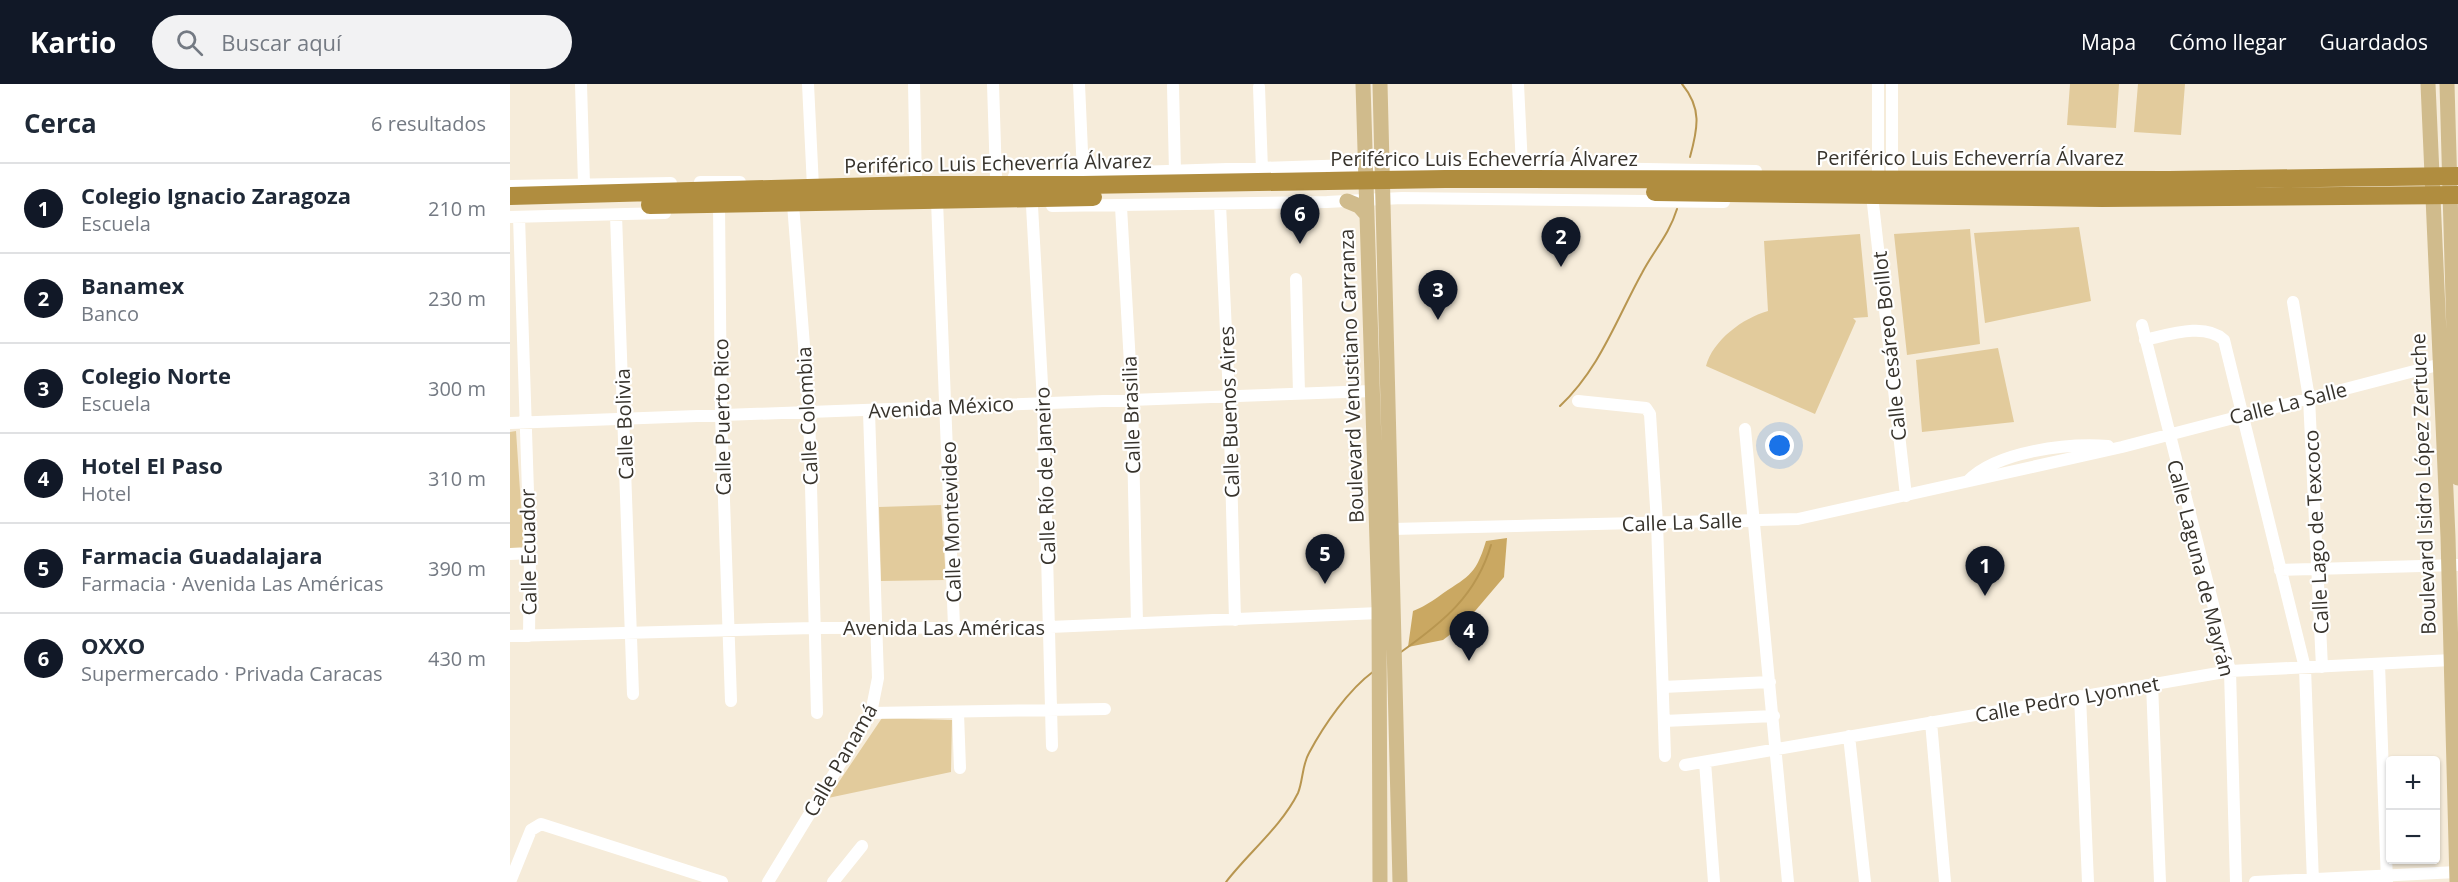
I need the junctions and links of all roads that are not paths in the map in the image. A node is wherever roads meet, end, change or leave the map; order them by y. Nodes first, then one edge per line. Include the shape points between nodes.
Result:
1 (581, 84) edge
2 (808, 84) edge
3 (914, 84) edge
4 (993, 84) edge
5 (1079, 84) edge
6 (1363, 84) edge
7 (1380, 84) edge
8 (1518, 84) edge
9 (1878, 84) edge
10 (1892, 84) edge
11 (2428, 84) edge
12 (2447, 84) edge
13 (1173, 86) dead end
14 (1259, 87) dead end
15 (1373, 165) junction
16 (1405, 165) junction
17 (1344, 167) junction
18 (1522, 167) junction
19 (1262, 170) junction
20 (1175, 172) junction
21 (2454, 176) edge
22 (996, 177) junction
23 (2431, 177) junction
24 (1828, 178) junction
25 (2169, 180) junction
26 (584, 184) junction
27 (954, 184) junction
28 (1881, 184) junction
29 (916, 185) junction
30 (510, 186) edge
31 (1083, 186) junction
32 (1592, 186) junction
33 (813, 187) junction
34 (757, 190) junction
35 (1842, 194) junction
36 (2432, 195) junction
37 (2455, 195) edge
38 (510, 196) edge
39 (1404, 198) junction
40 (2102, 198) junction
41 (1367, 199) junction
42 (1382, 199) junction
43 (997, 200) junction
44 (938, 201) junction
45 (1347, 201) junction
46 (1327, 202) junction
47 (715, 204) junction
48 (793, 204) junction
49 (1220, 204) junction
50 (1032, 206) junction
51 (1121, 207) junction
52 (513, 213) edge
53 (616, 215) junction
54 (1367, 215) junction
55 (1296, 279) dead end
56 (2293, 302) dead end
57 (2142, 325) dead end
58 (2145, 340) junction
59 (2455, 361) junction
60 (2439, 364) junction
61 (1372, 391) junction
62 (1299, 393) junction
63 (1229, 396) junction
64 (2309, 398) junction
65 (1132, 399) junction
66 (1578, 401) dead end
67 (1043, 402) junction
68 (947, 407) junction
69 (809, 410) junction
70 (869, 412) junction
71 (721, 414) junction
72 (2241, 414) junction
73 (625, 419) junction
74 (510, 423) edge
75 (525, 423) junction
76 (1745, 429) dead end
77 (2168, 434) junction
78 (2458, 478) edge
79 (1906, 496) junction
80 (1753, 520) junction
81 (1657, 523) junction
82 (1392, 529) junction
83 (530, 553) junction
84 (510, 554) edge
85 (2453, 565) edge
86 (2318, 569) junction
87 (2280, 570) junction
88 (1378, 613) junction
89 (1235, 620) junction
90 (1137, 623) junction
91 (954, 626) junction
92 (1050, 627) junction
93 (814, 628) junction
94 (878, 628) junction
95 (729, 629) junction
96 (631, 633) junction
97 (510, 636) edge
98 (529, 636) junction
99 (2451, 660) junction
100 (2379, 664) junction
101 (2322, 667) junction
102 (2305, 668) junction
103 (2230, 671) junction
104 (1770, 682) junction
105 (2152, 684) junction
106 (1663, 687) junction
107 (633, 694) dead end
108 (2080, 696) junction
109 (731, 701) dead end
110 (1105, 709) dead end
111 (1052, 711) junction
112 (817, 713) dead end
113 (871, 713) junction
114 (958, 713) junction
115 (1774, 716) junction
116 (1664, 721) junction
117 (2456, 721) edge
118 (1931, 722) junction
119 (1849, 736) junction
120 (1052, 746) dead end
121 (1777, 748) junction
122 (1665, 756) dead end
123 (1704, 762) junction
124 (1685, 765) dead end
125 (960, 768) dead end
126 (862, 846) dead end
127 (684, 877) edge
128 (2457, 877) edge
129 (2387, 879) edge
130 (2313, 880) edge
131 (510, 882) edge
132 (722, 882) edge
133 (768, 882) edge
134 (833, 882) edge
135 (1380, 882) edge
136 (1400, 882) edge
137 (1714, 882) edge
138 (1788, 882) edge
139 (1864, 882) edge
140 (1945, 882) edge
141 (2088, 882) edge
142 (2160, 882) edge
143 (2236, 882) edge
144 (2255, 882) edge

1 - 26 street
2 - 33 street
3 - 29 street
4 - 22 street
5 - 31 street
6 - 15 main road, Boulevard Venustiano Carranza
7 - 15 main road, Boulevard Venustiano Carranza
8 - 18 street
9 - 28 street
10 - 28 street
11 - 23 main road, Boulevard Isidro López Zertuche
12 - 21 main road, Boulevard Isidro López Zertuche
13 - 20 street
14 - 19 street
15 - 16 street
15 - 17 street
15 - 41 main road, Boulevard Venustiano Carranza
15 - 42 main road, Boulevard Venustiano Carranza
16 - 18 street
16 - 39 street via 1392,178 1395,190
17 - 19 street
17 - 46 street via 1354,176 1356,187 1348,196
18 - 24 street via 1764,171
19 - 20 street
20 - 31 street
21 - 23 highway, Periférico Luis Echeverría Álvarez
21 - 37 main road, Boulevard Isidro López Zertuche
22 - 27 street
22 - 31 street
23 - 25 highway, Periférico Luis Echeverría Álvarez
23 - 36 main road, Boulevard Isidro López Zertuche
24 - 28 highway, Periférico Luis Echeverría Álvarez
24 - 32 highway, Periférico Luis Echeverría Álvarez
25 - 28 highway, Periférico Luis Echeverría Álvarez
25 - 40 highway via 2164,185
26 - 30 street
26 - 34 street via 741,182
27 - 29 highway, Periférico Luis Echeverría Álvarez
27 - 31 highway, Periférico Luis Echeverría Álvarez
28 - 35 highway, Periférico Luis Echeverría Álvarez
28 - 40 highway, Periférico Luis Echeverría Álvarez via 1937,189 1964,197
28 - 79 street, Calle Cesáreo Boillot
29 - 33 highway, Periférico Luis Echeverría Álvarez
31 - 32 highway, Periférico Luis Echeverría Álvarez via 1448,191
31 - 43 highway, Periférico Luis Echeverría Álvarez
32 - 35 highway, Periférico Luis Echeverría Álvarez
33 - 34 highway, Periférico Luis Echeverría Álvarez
34 - 38 highway, Periférico Luis Echeverría Álvarez
35 - 39 street, Periférico Luis Echeverría Álvarez via 1785,201
36 - 37 highway, Periférico Luis Echeverría Álvarez
36 - 40 highway, Periférico Luis Echeverría Álvarez
36 - 60 main road, Boulevard Isidro López Zertuche
37 - 59 main road, Boulevard Isidro López Zertuche
39 - 42 street, Periférico Luis Echeverría Álvarez
41 - 42 street, Periférico Luis Echeverría Álvarez
41 - 45 street, Periférico Luis Echeverría Álvarez
41 - 54 main road, Boulevard Venustiano Carranza
42 - 82 main road, Boulevard Venustiano Carranza
43 - 44 highway, Periférico Luis Echeverría Álvarez
43 - 50 street, Periférico Luis Echeverría Álvarez
44 - 48 highway, Periférico Luis Echeverría Álvarez
44 - 68 street, Calle Montevideo
45 - 46 street, Periférico Luis Echeverría Álvarez
45 - 54 main road
46 - 49 street, Periférico Luis Echeverría Álvarez
47 - 48 highway, Periférico Luis Echeverría Álvarez
47 - 52 highway, Periférico Luis Echeverría Álvarez
47 - 53 street via 683,212
47 - 71 street, Calle Puerto Rico
48 - 69 street, Calle Colombia
49 - 51 street, Periférico Luis Echeverría Álvarez
49 - 63 street, Calle Buenos Aires
50 - 51 street, Periférico Luis Echeverría Álvarez
50 - 67 street, Calle Río de Janeiro
51 - 65 street, Calle Brasilia
52 - 53 street
52 - 75 street, Calle Ecuador
53 - 73 street, Calle Bolivia
54 - 61 main road, Boulevard Venustiano Carranza
55 - 62 street
56 - 64 street, Calle Lago de Texcoco
57 - 58 street, Calle Laguna de Mayrán
58 - 72 street via 2184,332 2209,332 2224,340
58 - 77 street, Calle Laguna de Mayrán
59 - 60 street, Calle La Salle
59 - 78 main road, Boulevard Isidro López Zertuche
60 - 64 street, Calle La Salle
60 - 85 main road, Boulevard Isidro López Zertuche
61 - 62 street, Avenida México
61 - 88 main road, Boulevard Venustiano Carranza
62 - 63 street, Avenida México
63 - 65 street, Avenida México
63 - 89 street, Calle Buenos Aires
64 - 72 street, Calle La Salle
64 - 86 street, Calle Lago de Texcoco
65 - 67 street, Avenida México
65 - 90 street, Calle Brasilia
66 - 81 street via 1642,407 1650,414
67 - 68 street, Avenida México
67 - 92 street, Calle Río de Janeiro
68 - 70 street, Avenida México
68 - 91 street, Calle Montevideo
69 - 70 street, Avenida México
69 - 71 street, Avenida México
69 - 93 street, Calle Colombia
70 - 94 street, Calle Panamá
71 - 73 street, Avenida México
71 - 95 street, Calle Puerto Rico
72 - 77 street, Calle La Salle
72 - 87 street
73 - 75 street, Avenida México
73 - 96 street, Calle Bolivia
74 - 75 street, Avenida México
75 - 83 street, Calle Ecuador
76 - 80 street
77 - 79 street, Calle La Salle via 2122,447 2076,444 2046,450 1987,465 1968,482
77 - 103 street, Calle Laguna de Mayrán
79 - 80 street, Calle La Salle via 1798,519
80 - 81 street, Calle La Salle
80 - 104 street
81 - 82 street, Calle La Salle
81 - 106 street
82 - 136 main road, Boulevard Venustiano Carranza
83 - 84 street
83 - 98 street, Calle Ecuador
85 - 86 street
85 - 99 main road, Boulevard Isidro López Zertuche
86 - 87 street
86 - 101 street, Calle Lago de Texcoco
87 - 102 street
88 - 89 street, Avenida Las Américas
88 - 135 main road, Boulevard Venustiano Carranza
89 - 90 street, Avenida Las Américas
90 - 92 street, Avenida Las Américas
91 - 92 street, Avenida Las Américas
91 - 94 street, Avenida Las Américas
92 - 111 street, Calle Río de Janeiro
93 - 94 street, Avenida Las Américas
93 - 95 street, Avenida Las Américas
93 - 112 street, Calle Colombia
94 - 113 street, Calle Panamá via 878,678
95 - 96 street, Avenida Las Américas
95 - 109 street, Calle Puerto Rico
96 - 98 street, Avenida Las Américas
96 - 107 street, Calle Bolivia
97 - 98 street, Avenida Las Américas
99 - 100 street, Calle Pedro Lyonnet
99 - 117 main road, Boulevard Isidro López Zertuche
100 - 101 street, Calle Pedro Lyonnet
100 - 129 street
101 - 102 street, Calle Pedro Lyonnet
102 - 103 street, Calle Pedro Lyonnet
102 - 130 street
103 - 105 street, Calle Pedro Lyonnet
103 - 143 street, Calle Laguna de Mayrán
104 - 106 street
104 - 115 street
105 - 108 street, Calle Pedro Lyonnet
105 - 142 street
106 - 116 street
108 - 118 street, Calle Pedro Lyonnet
108 - 141 street
110 - 111 street
111 - 114 street
111 - 120 street, Calle Río de Janeiro
113 - 114 street
113 - 133 street, Calle Panamá
114 - 125 street
115 - 116 street
115 - 121 street
116 - 122 street
117 - 128 main road, Boulevard Isidro López Zertuche
118 - 119 street, Calle Pedro Lyonnet
118 - 140 street
119 - 121 street, Calle Pedro Lyonnet
119 - 139 street
121 - 123 street, Calle Pedro Lyonnet
121 - 138 street
123 - 124 street, Calle Pedro Lyonnet
123 - 137 street
126 - 134 street
127 - 131 street via 545,825 534,826
127 - 132 street
128 - 129 street
129 - 130 street
130 - 144 street

